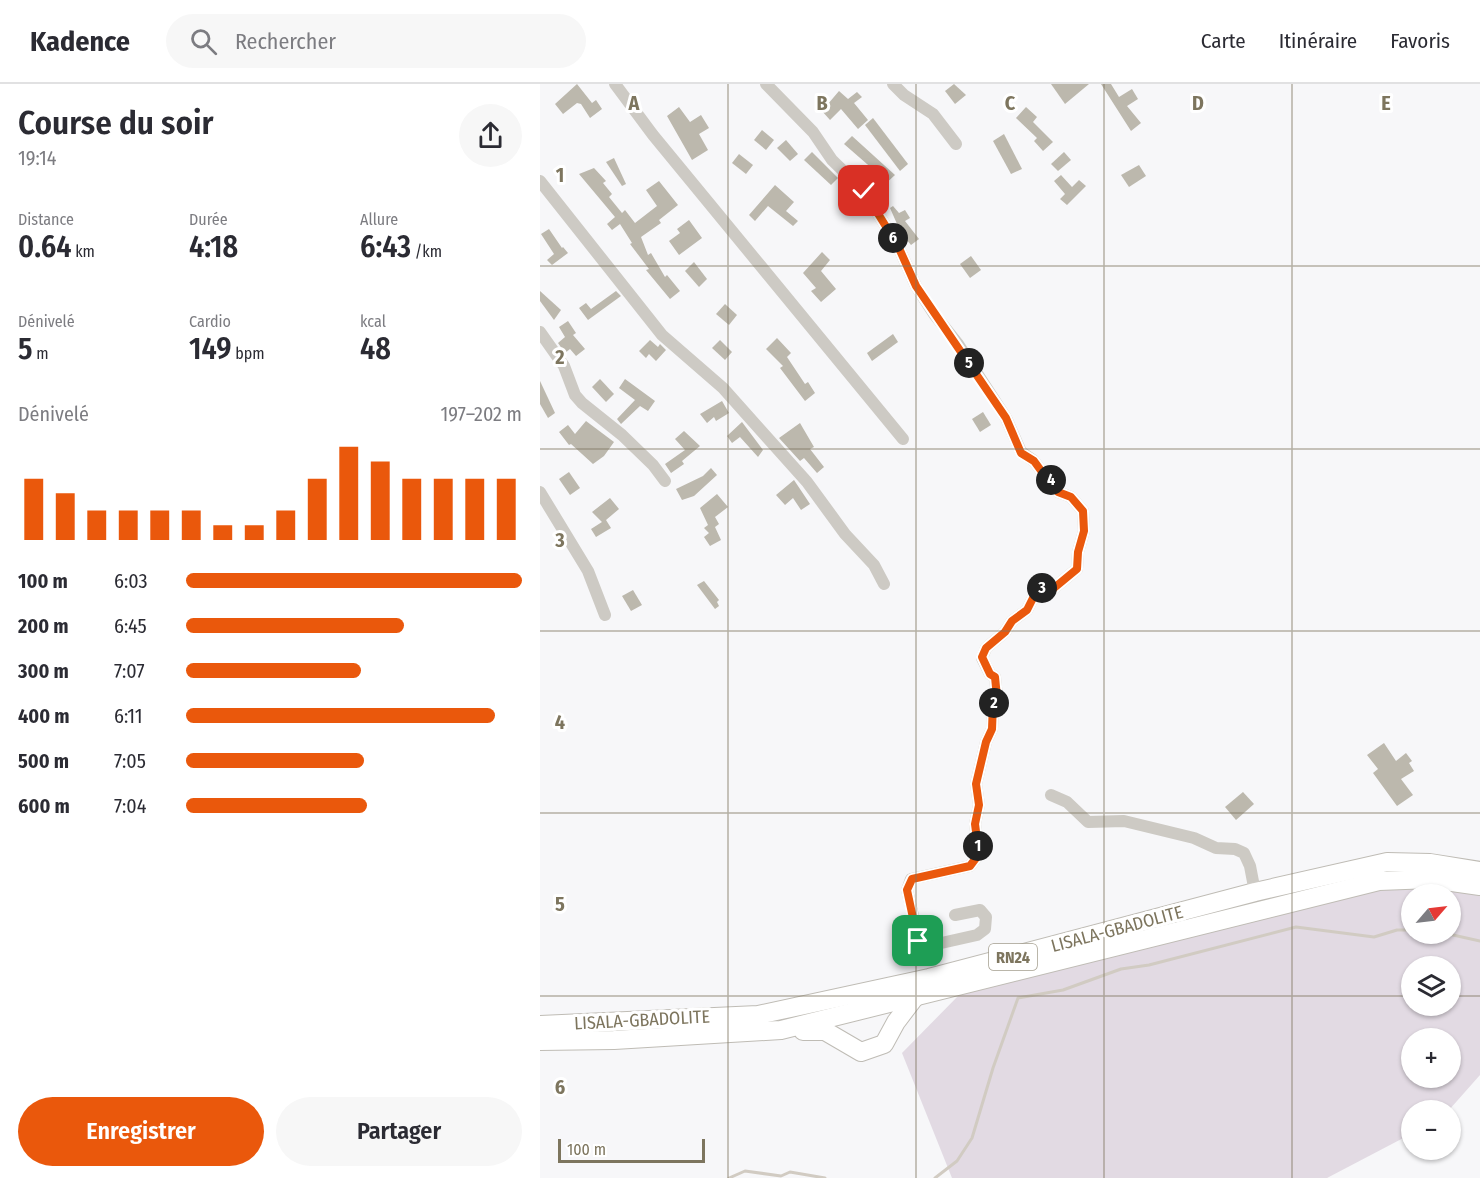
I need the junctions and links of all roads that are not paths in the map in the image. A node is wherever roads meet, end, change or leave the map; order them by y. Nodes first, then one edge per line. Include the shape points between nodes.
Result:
1 (615, 84) edge
2 (766, 84) edge
3 (893, 84) edge
4 (956, 144) dead end
5 (540, 181) edge
6 (540, 332) edge
7 (903, 440) dead end
8 (665, 481) dead end
9 (540, 492) edge
10 (884, 584) dead end
11 (605, 615) dead end
12 (1051, 795) dead end
13 (1480, 871) edge
14 (1480, 886) edge
15 (1256, 891) junction
16 (955, 915) dead end
17 (915, 997) junction
18 (540, 1025) edge
19 (781, 1030) junction
20 (593, 1032) junction
21 (540, 1041) edge

1 - 7 street
2 - 16 street via 864,191 922,295 1006,418 1021,453 1047,473 1058,492 1071,497 1083,511 1084,531 1077,569 1054,588 1038,588 1027,610 986,648 982,657 995,677 997,697 976,784 979,854 970,866 912,879 907,890 918,941 928,946 977,935 986,929 986,917 980,910
3 - 4 street via 933,114
5 - 10 street via 662,335 723,388 807,482
6 - 8 street via 564,366 575,395 622,435
9 - 11 street via 588,571
12 - 15 street via 1067,802 1088,822 1124,821 1244,853
13 - 15 main road, LISALA-GBADOLITE / RN24 via 1430,863 1387,862
14 - 17 main road, LISALA-GBADOLITE / RN24 via 1431,879 1380,881
15 - 20 main road, LISALA-GBADOLITE / RN24 via 940,976 786,1010
17 - 19 main road, LISALA-GBADOLITE / RN24
17 - 19 main road via 884,1044 861,1052 825,1031
18 - 20 main road, LISALA-GBADOLITE / RN24
19 - 20 main road, LISALA-GBADOLITE / RN24
20 - 21 main road, LISALA-GBADOLITE / RN24

